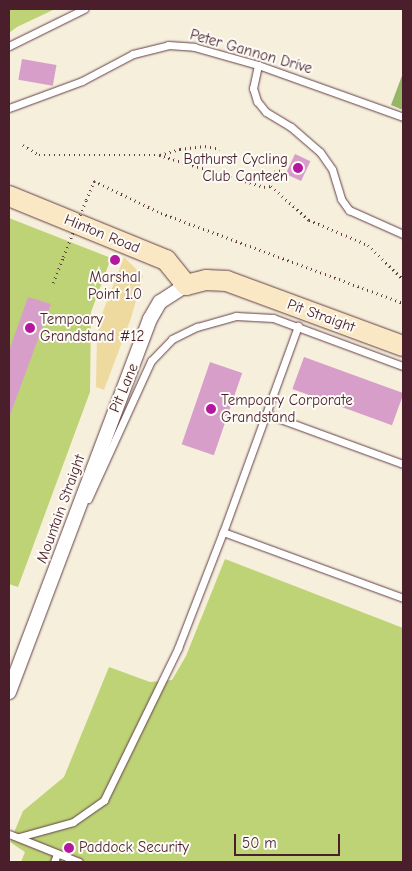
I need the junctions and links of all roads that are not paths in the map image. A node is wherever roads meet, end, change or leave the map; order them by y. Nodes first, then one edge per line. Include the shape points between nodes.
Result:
1 (84, 9) edge
2 (9, 46) edge
3 (258, 65) junction
4 (9, 108) edge
5 (403, 117) edge
6 (9, 196) edge
7 (403, 234) edge
8 (186, 285) junction
9 (298, 326) junction
10 (403, 346) edge
11 (403, 366) edge
12 (266, 414) junction
13 (403, 464) edge
14 (223, 532) junction
15 (57, 567) junction
16 (403, 598) edge
17 (9, 692) edge
18 (9, 834) edge
19 (19, 837) junction
20 (57, 854) junction
21 (54, 862) edge
22 (79, 862) edge

1 - 2 lane
3 - 4 lane, Peter Gannon Drive via 194,47 168,45 149,48 82,81
3 - 5 lane, Peter Gannon Drive
3 - 7 lane via 253,88 257,101 266,112 291,127 320,152 332,169 341,199 349,210
6 - 8 street, Hinton Road via 166,260
8 - 10 street, Pit Straight via 214,280 239,286
8 - 15 street, Mountain Straight via 157,306 143,336
9 - 11 lane, Pit Lane
9 - 12 lane
9 - 15 lane, Pit Lane via 261,316 236,316 197,327 164,346 151,361
12 - 13 lane
12 - 14 lane
14 - 16 lane
14 - 19 lane via 178,648 104,800 73,822
15 - 17 street, Mountain Straight
18 - 19 lane
19 - 20 lane
20 - 21 lane
20 - 22 lane

